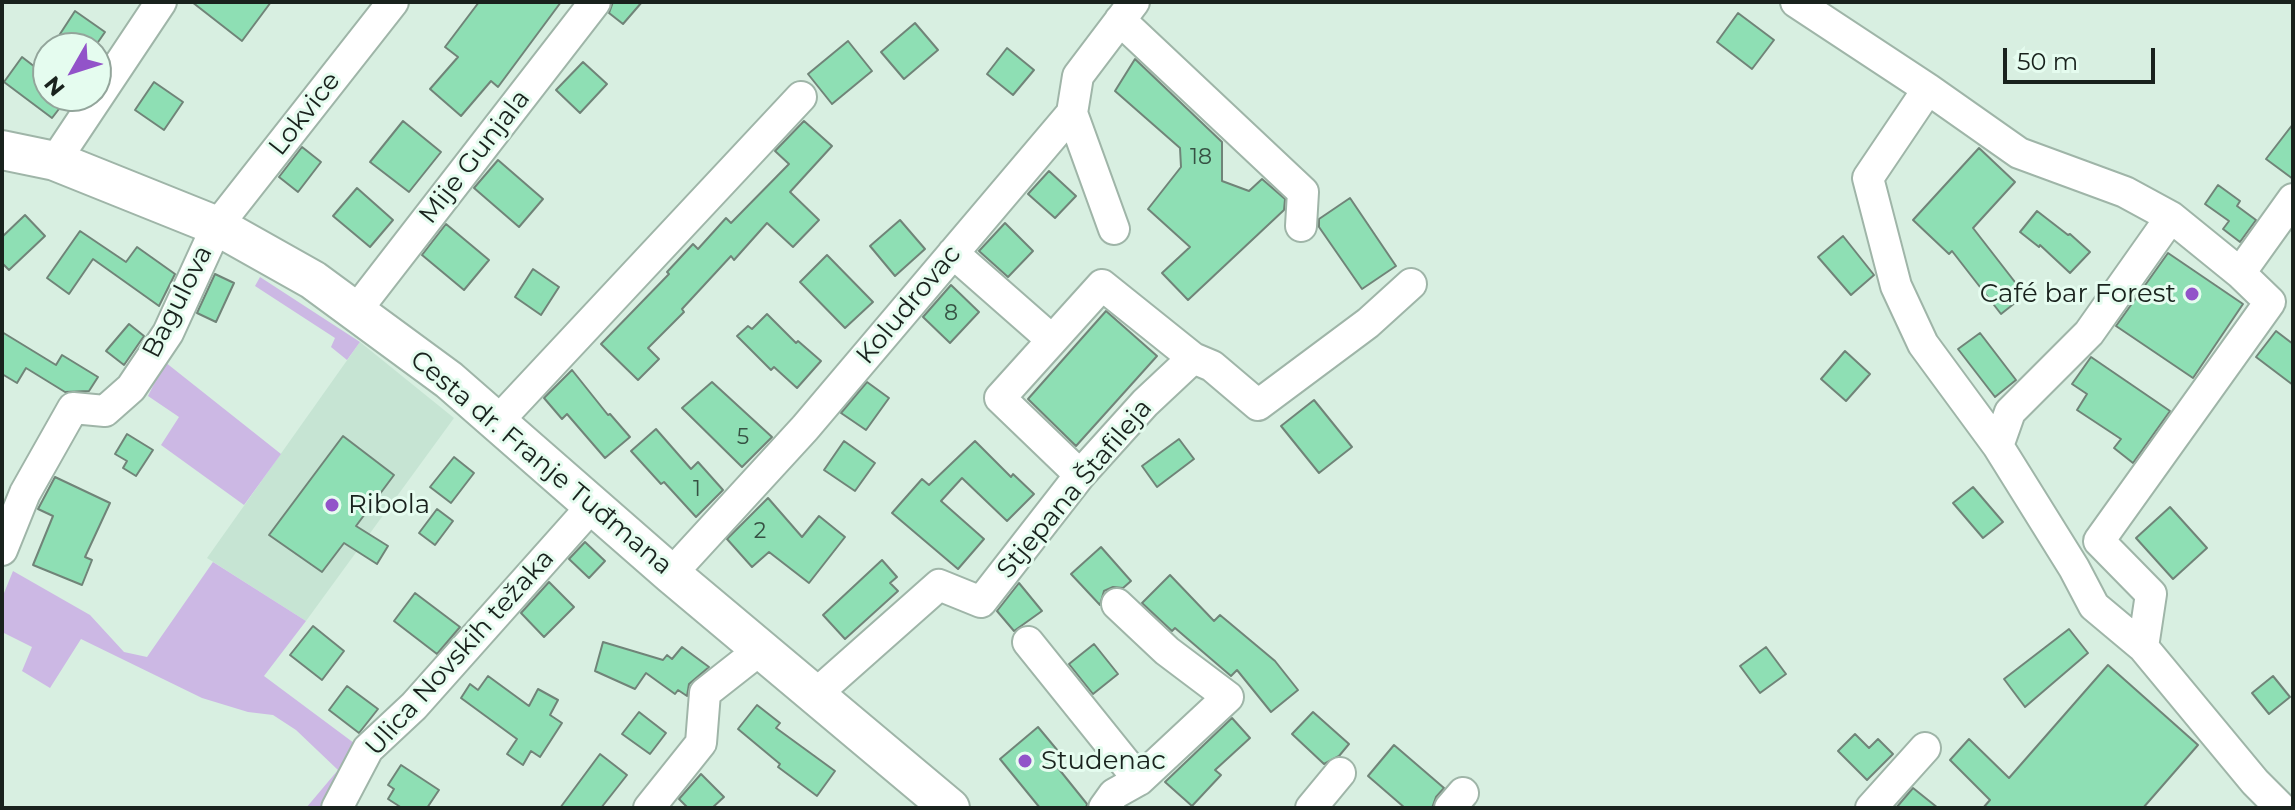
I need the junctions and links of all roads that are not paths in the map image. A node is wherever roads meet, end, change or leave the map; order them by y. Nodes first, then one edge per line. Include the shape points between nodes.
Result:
1 (161, 2) edge
2 (393, 2) edge
3 (595, 2) edge
4 (1796, 2) edge
5 (1127, 11) edge
6 (1928, 89) junction
7 (801, 97) dead end
8 (1072, 113) junction
9 (7, 159) edge
10 (55, 161) junction
11 (2293, 199) edge
12 (2171, 217) junction
13 (217, 226) junction
14 (1301, 226) dead end
15 (1114, 229) dead end
16 (953, 253) junction
17 (2240, 273) junction
18 (1411, 284) dead end
19 (2281, 308) edge
20 (355, 312) junction
21 (1052, 340) junction
22 (1193, 358) junction
23 (498, 421) junction
24 (1998, 446) junction
25 (1080, 475) junction
26 (593, 505) junction
27 (2, 550) edge
28 (671, 574) junction
29 (1117, 604) dead end
30 (1028, 642) dead end
31 (2143, 647) junction
32 (761, 649) junction
33 (816, 694) junction
34 (1925, 748) dead end
35 (1340, 773) dead end
36 (1139, 780) junction
37 (337, 808) edge
38 (649, 808) edge
39 (950, 808) edge
40 (1104, 808) edge
41 (1311, 808) edge
42 (1871, 808) edge
43 (2281, 808) edge

1 - 10 street
2 - 13 street, Lokvice
3 - 20 street, Mije Gunjala
4 - 6 street
5 - 8 street, Koludrovac via 1078,76
5 - 14 street via 1303,192
6 - 12 street via 2019,153 2125,192
6 - 24 street via 1868,178 1896,286 1923,344
7 - 23 street
8 - 15 street
8 - 16 street, Koludrovac
9 - 10 main road, Cesta dr. Franje Tuđmana
10 - 13 main road, Cesta dr. Franje Tuđmana
11 - 17 street
12 - 17 street
12 - 24 street via 2089,333 2010,412
13 - 20 main road, Cesta dr. Franje Tuđmana via 313,280
13 - 27 street, Bagulova via 168,333 131,388 105,411 73,408 25,493
16 - 21 street
16 - 28 street, Koludrovac via 805,428
17 - 19 street
18 - 22 street via 1258,405 1212,366
19 - 31 street via 2099,541 2151,594
20 - 23 main road, Cesta dr. Franje Tuđmana
21 - 22 street via 1102,285
21 - 25 street via 1000,398
22 - 25 street, Stjepana Štafileja
23 - 26 main road, Cesta dr. Franje Tuđmana
24 - 31 street via 2094,606
25 - 33 street, Stjepana Štafileja via 981,602 939,585
26 - 28 main road, Cesta dr. Franje Tuđmana
26 - 37 street, Ulica Novskih težaka via 414,706 368,749
28 - 32 main road, Cesta dr. Franje Tuđmana
29 - 36 street via 1228,697
30 - 36 street
31 - 43 street
32 - 33 main road, Cesta dr. Franje Tuđmana
32 - 38 street via 705,693 701,743
33 - 39 main road, Cesta dr. Franje Tuđmana
34 - 42 street
35 - 41 street
36 - 40 street via 1114,794

